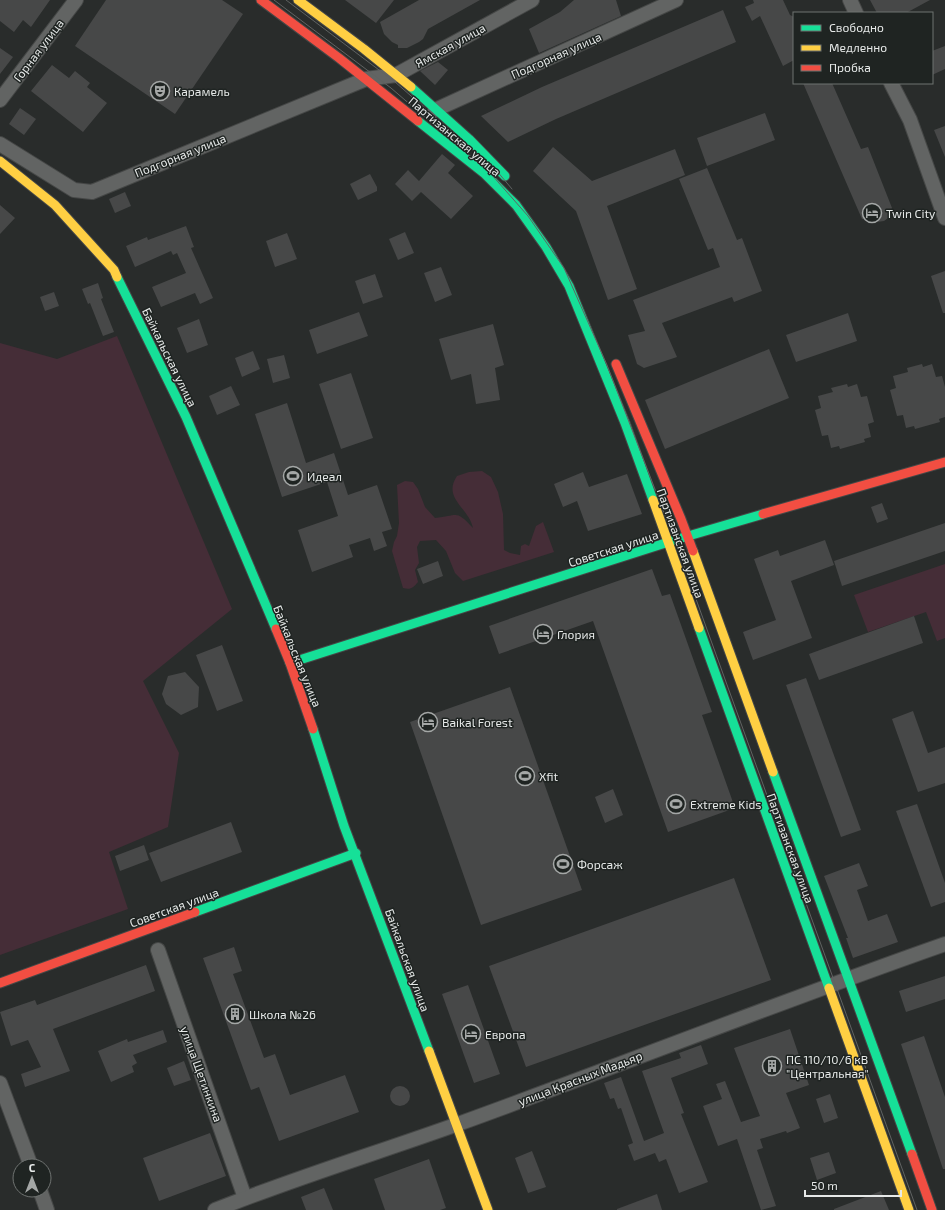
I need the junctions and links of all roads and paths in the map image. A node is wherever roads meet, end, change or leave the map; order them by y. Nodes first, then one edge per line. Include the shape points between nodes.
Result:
1 (76, 0) edge
2 (261, 0) edge
3 (298, 0) edge
4 (532, 0) edge
5 (676, 0) edge
6 (850, 0) edge
7 (856, 12) edge
8 (396, 75) junction
9 (366, 79) junction
10 (892, 84) edge
11 (0, 100) edge
12 (435, 110) junction
13 (0, 144) edge
14 (0, 161) edge
15 (511, 182) dead end
16 (945, 218) edge
17 (613, 358) dead end
18 (945, 462) edge
19 (687, 537) junction
20 (667, 544) junction
21 (290, 663) junction
22 (356, 853) junction
23 (945, 944) edge
24 (158, 950) dead end
25 (848, 978) junction
26 (0, 983) edge
27 (828, 985) junction
28 (0, 1083) edge
29 (457, 1125) junction
30 (28, 1158) edge
31 (43, 1198) edge
32 (245, 1198) junction
33 (47, 1210) edge
34 (215, 1210) edge
35 (488, 1210) edge
36 (909, 1210) edge
37 (932, 1210) edge

1 - 11 street, Горная улица
2 - 9 street, Партизанская улица
3 - 8 street, Партизанская улица
4 - 8 street, Ямская улица
5 - 12 street, Подгорная улица
6 - 7 street
8 - 9 street, Ямская улица
8 - 12 street, Партизанская улица
9 - 13 street, Подгорная улица via 92,192 74,190
9 - 20 street, Партизанская улица via 485,174 516,205 546,247 576,300 625,423
10 - 16 street via 910,120
12 - 15 street, Партизанская улица via 469,139
14 - 21 street, Байкальская улица via 55,204 114,270 186,417
17 - 19 street, Партизанская улица
18 - 19 street, Советская улица
19 - 20 street, Советская улица
19 - 25 street, Партизанская улица
20 - 21 street, Советская улица
20 - 27 street, Партизанская улица
21 - 22 street, Байкальская улица via 344,826
22 - 26 street, Советская улица
22 - 29 street, Байкальская улица
23 - 25 street, улица Красных Мадьяр
24 - 32 street, улица Щетинкина
25 - 27 street, улица Красных Мадьяр
25 - 37 street, Партизанская улица
27 - 29 street, улица Красных Мадьяр
27 - 36 street, Партизанская улица
28 - 30 street
29 - 32 street, улица Красных Мадьяр
29 - 35 street, Байкальская улица
31 - 33 street
32 - 34 street, улица Красных Мадьяр

